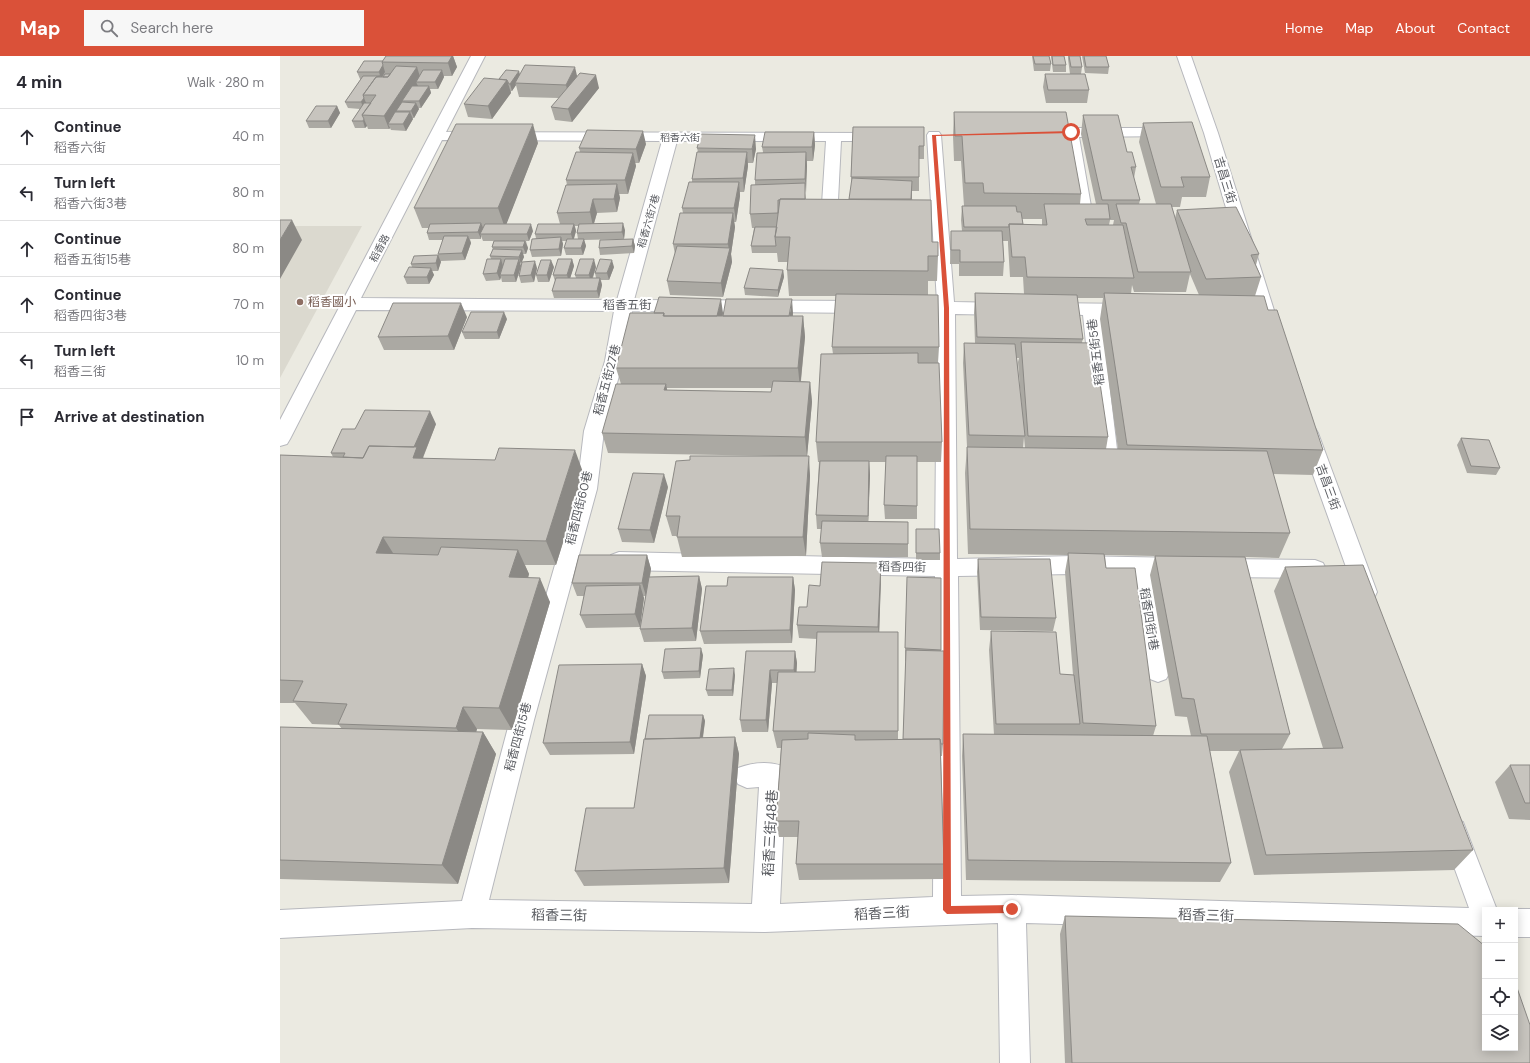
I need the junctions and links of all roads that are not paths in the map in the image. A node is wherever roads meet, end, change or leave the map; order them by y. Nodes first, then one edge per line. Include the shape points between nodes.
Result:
1 (478, 56) edge
2 (1184, 56) edge
3 (1071, 132) junction
4 (1026, 133) edge
5 (1197, 133) junction
6 (934, 135) dead end
7 (438, 136) junction
8 (897, 136) edge
9 (671, 137) junction
10 (834, 138) junction
11 (1085, 218) edge
12 (829, 220) edge
13 (350, 304) junction
14 (624, 305) junction
15 (946, 308) junction
16 (1091, 310) junction
17 (1146, 310) edge
18 (1275, 339) edge
19 (602, 400) junction
20 (625, 400) edge
21 (1301, 414) edge
22 (594, 431) joint
23 (280, 439) edge
24 (1109, 466) edge
25 (584, 561) junction
26 (1140, 567) junction
27 (946, 568) junction
28 (1357, 569) junction
29 (1371, 607) edge
30 (1158, 672) dead end
31 (747, 776) dead end
32 (1449, 817) edge
33 (1482, 907) edge
34 (1012, 909) junction
35 (947, 910) junction
36 (472, 914) junction
37 (765, 918) junction
38 (1482, 922) edge
39 (1518, 923) edge
40 (1530, 923) edge
41 (280, 924) edge
42 (1015, 1063) edge

1 - 7 street, 稻香路
2 - 5 street, 吉昌三街
3 - 4 street
3 - 5 street
3 - 11 street
5 - 18 street, 吉昌三街 via 1256,310
6 - 15 street
7 - 9 street, 稻香六街
7 - 13 street, 稻香路
8 - 10 street, 稻香六街
9 - 10 street, 稻香六街
9 - 14 street, 稻香六街7巷
10 - 12 street
13 - 14 street, 稻香五街
13 - 23 street, 稻香路
14 - 15 street, 稻香五街
14 - 19 street, 稻香五街27巷 via 614,361
15 - 16 street, 稻香五街
15 - 27 street
16 - 17 street, 稻香五街
16 - 24 street, 稻香五街5巷
19 - 20 street
19 - 22 street, 稻香五街27巷
21 - 28 street, 吉昌三街
22 - 25 street, 稻香四街60巷 via 587,489
25 - 27 street, 稻香四街
25 - 36 street, 稻香四街15巷 via 522,720
26 - 27 street, 稻香四街 via 1072,564
26 - 28 street, 稻香四街
26 - 30 street, 稻香四街1巷
27 - 35 street
28 - 29 street, 吉昌三街
31 - 37 street, 稻香三街48巷 via 773,774
32 - 33 street
34 - 35 street, 稻香三街
34 - 38 street, 稻香三街
34 - 42 street
35 - 37 street, 稻香三街
36 - 37 street, 稻香三街
36 - 41 street, 稻香三街
39 - 40 street

